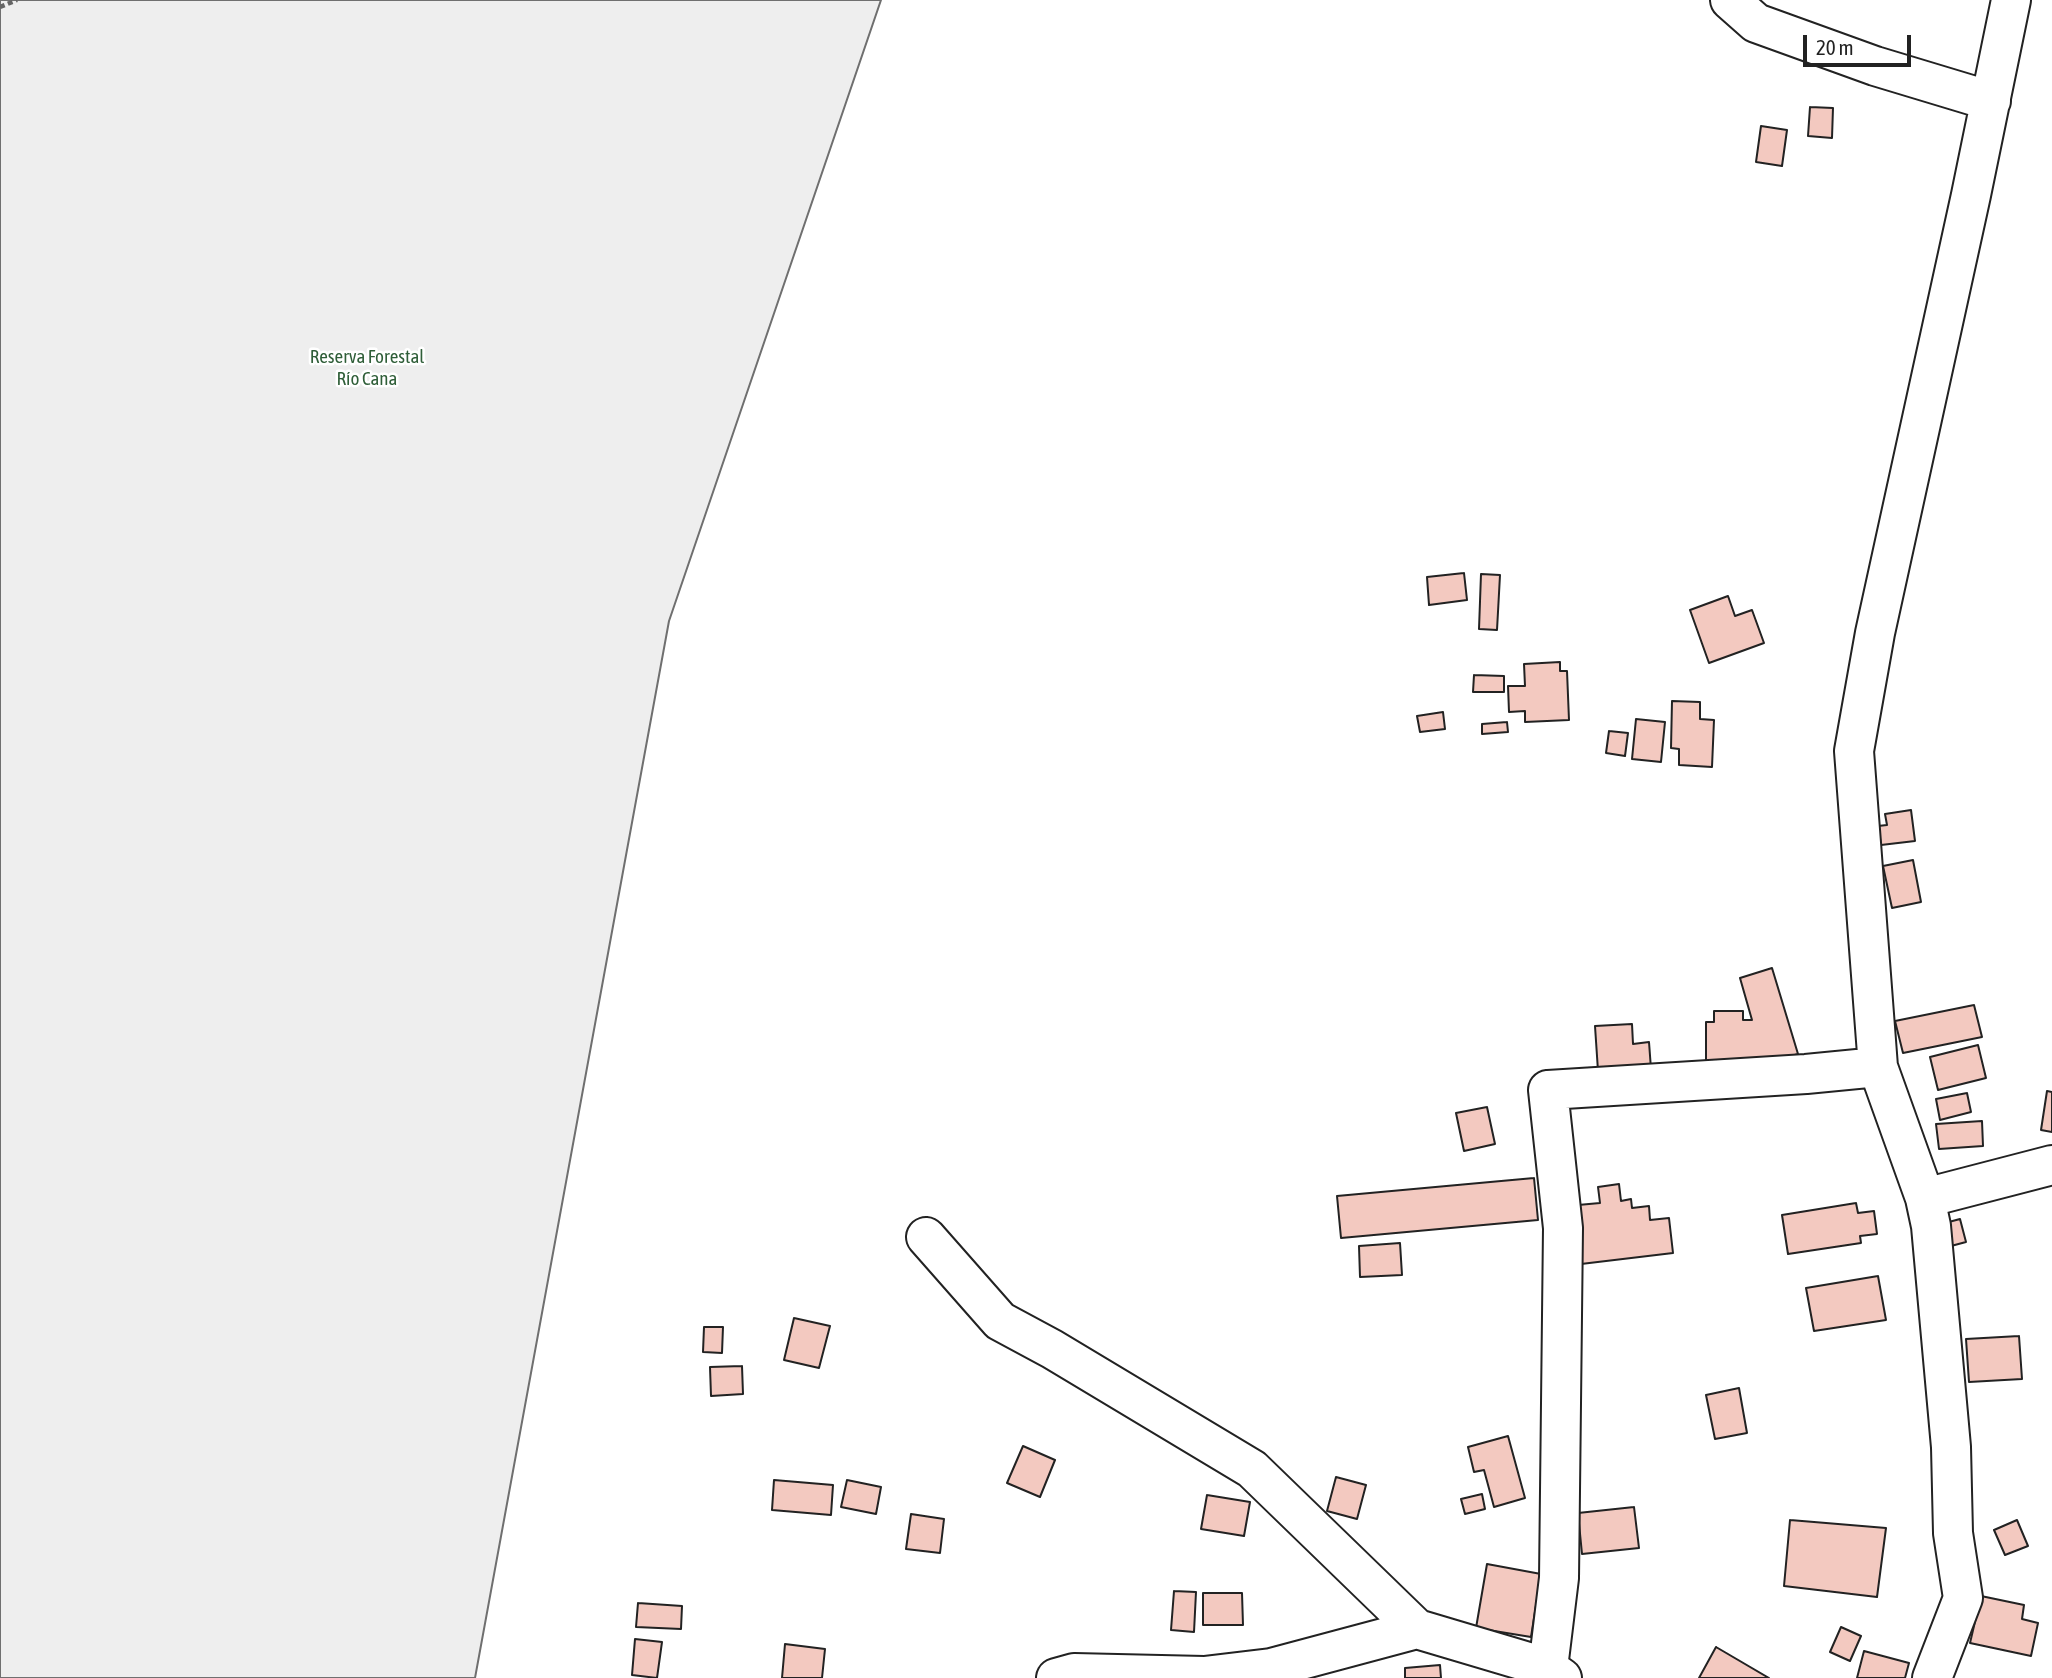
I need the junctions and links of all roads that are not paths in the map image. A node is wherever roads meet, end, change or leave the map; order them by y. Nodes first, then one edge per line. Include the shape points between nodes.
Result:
1 (1730, 0) edge
2 (2011, 0) edge
3 (1991, 101) junction
4 (1878, 1067) junction
5 (2052, 1165) edge
6 (1926, 1198) junction
7 (926, 1237) dead end
8 (1417, 1629) junction
9 (1555, 1673) edge
10 (1056, 1678) edge
11 (1932, 1678) edge

1 - 3 street via 1756,23 1874,66
2 - 3 street
3 - 4 street via 1875,633 1854,751
4 - 6 street
4 - 9 street via 1548,1090 1563,1228
5 - 6 street
6 - 11 street via 1951,1447 1953,1533 1963,1598
7 - 8 street via 1000,1321 1252,1469
8 - 9 street
8 - 10 street via 1271,1668 1205,1676 1074,1673

